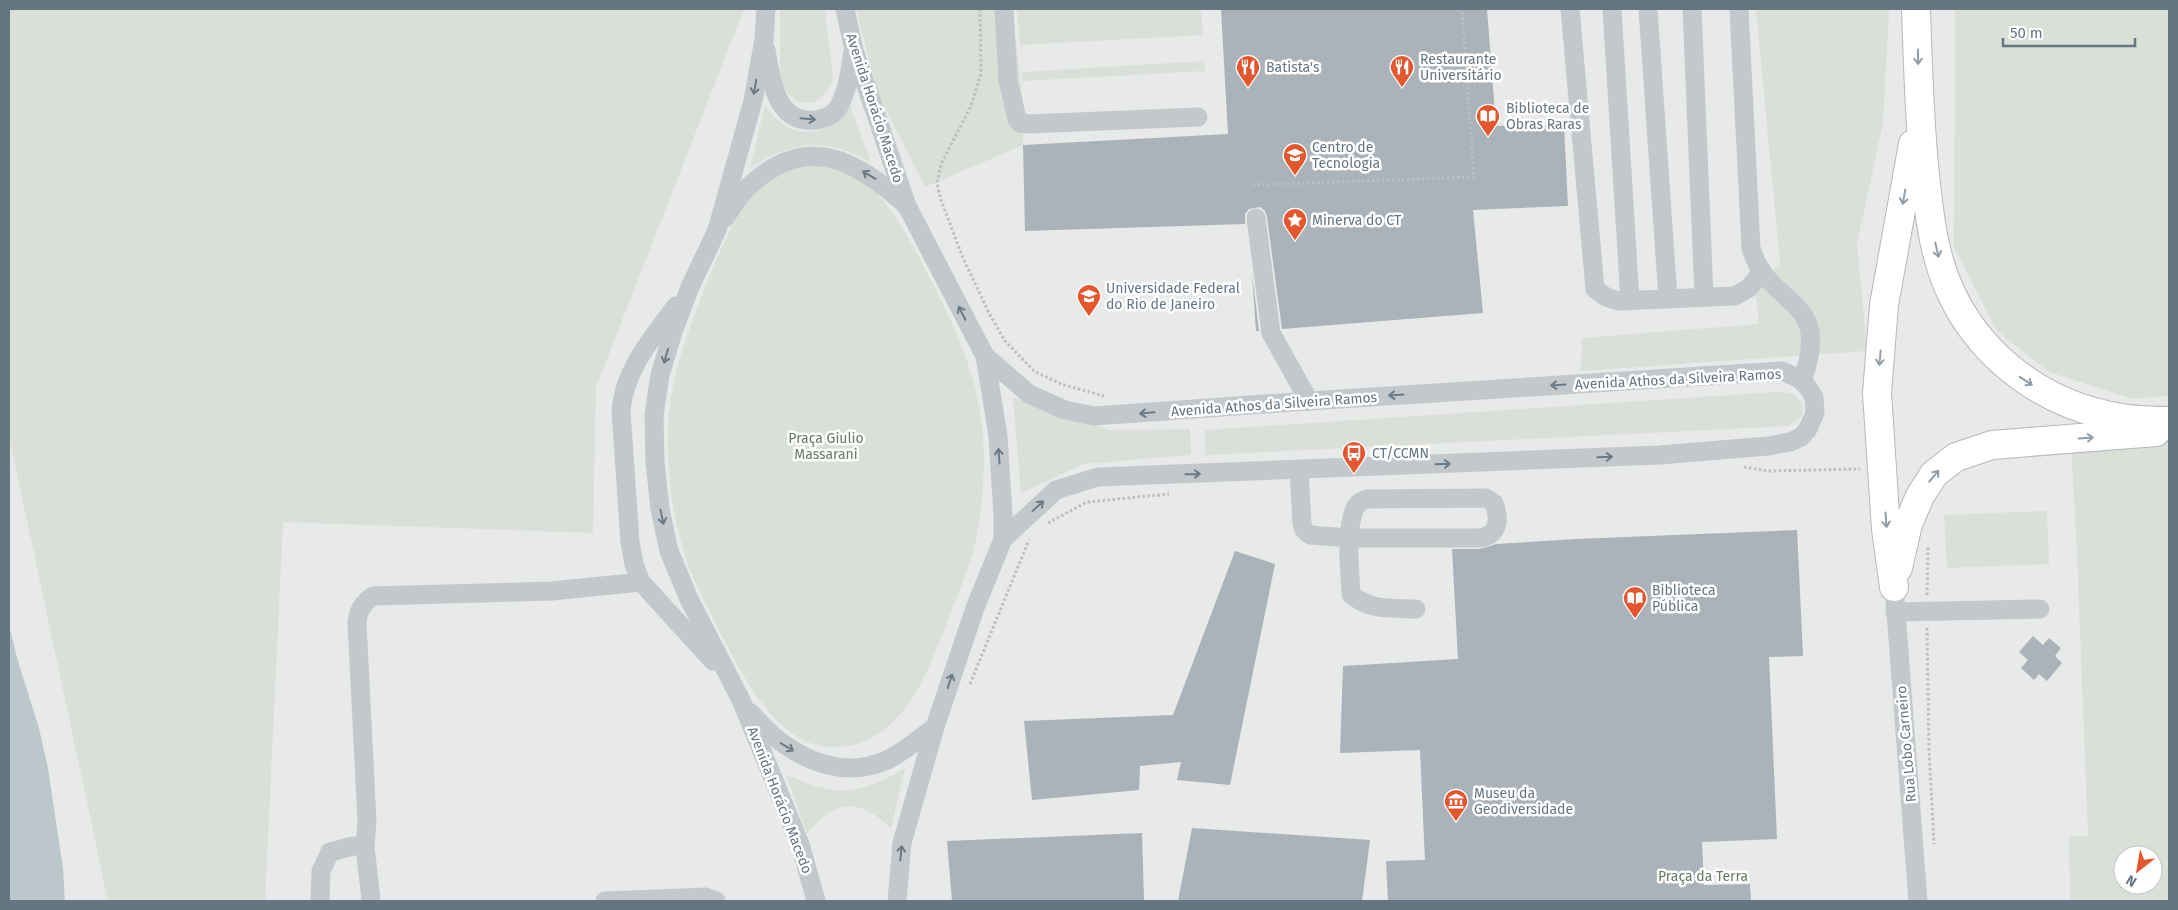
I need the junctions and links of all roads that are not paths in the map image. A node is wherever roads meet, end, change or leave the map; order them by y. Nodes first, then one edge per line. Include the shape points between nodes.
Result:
1 (766, 9) edge
2 (845, 9) edge
3 (1004, 9) edge
4 (1570, 9) edge
5 (1612, 9) edge
6 (1648, 9) edge
7 (1692, 9) edge
8 (1740, 9) edge
9 (1916, 9) edge
10 (764, 38) junction
11 (854, 50) junction
12 (1919, 115) junction
13 (1198, 117) dead end
14 (906, 206) junction
15 (1256, 218) dead end
16 (716, 230) junction
17 (1762, 272) junction
18 (690, 287) junction
19 (1704, 297) junction
20 (1668, 299) junction
21 (1630, 301) junction
22 (985, 356) junction
23 (1802, 381) junction
24 (1309, 401) junction
25 (2169, 421) edge
26 (2169, 430) edge
27 (1299, 470) junction
28 (1349, 538) junction
29 (1003, 539) junction
30 (641, 582) junction
31 (1895, 599) junction
32 (1416, 609) dead end
33 (2040, 609) dead end
34 (731, 681) junction
35 (741, 700) junction
36 (935, 727) junction
37 (365, 846) junction
38 (320, 901) edge
39 (371, 901) edge
40 (605, 901) edge
41 (716, 901) edge
42 (816, 901) edge
43 (897, 901) edge
44 (1918, 901) edge

1 - 10 street
2 - 11 street, Avenida Horácio Macedo
3 - 13 street via 1008,80 1020,123
4 - 21 street via 1595,289 1618,302
5 - 21 street
6 - 20 street
7 - 19 street
8 - 17 street via 1751,248
9 -> 12 highway
10 -> 11 street via 777,100 798,118 827,118 837,110 848,82
10 -> 16 street via 753,101
11 - 14 street, Avenida Horácio Macedo
12 -> 25 highway via 1928,208 1938,255 1948,286 1966,321 1988,348 2023,380 2064,402 2102,414
12 -> 31 highway via 1884,305 1877,393 1886,529
14 -> 16 street via 878,180 855,166 826,156 799,158 774,167 747,188
22 -> 14 street
15 - 24 street via 1271,334
16 - 18 street
17 - 19 street via 1748,288 1735,296
17 - 23 street via 1808,321 1810,355
18 - 30 street via 642,352 622,397 630,542
18 -> 34 street via 660,375 654,415 655,462 669,551 688,599
19 - 20 street
20 - 21 street
24 -> 22 street, Avenida Athos da Silveira Ramos via 1094,416 1065,410 1029,394
29 -> 22 street via 998,436
23 -> 24 street, Avenida Athos da Silveira Ramos via 1782,371
27 -> 23 street, Avenida Athos da Silveira Ramos via 1660,455 1768,446 1801,437 1813,421 1814,397
31 -> 26 highway via 1908,524 1920,496 1934,474 1956,457 1992,444 2143,435
27 - 28 street via 1304,530 1310,535
29 -> 27 street, Avenida Athos da Silveira Ramos via 1056,490 1090,479
28 - 28 street via 1480,538 1495,531 1496,509 1494,503 1486,498 1366,499 1355,508
28 - 32 street via 1351,594 1372,607
36 -> 29 street via 975,608
30 - 34 street
30 - 37 street via 552,591 373,596 366,601 357,615 367,821
31 - 33 street
31 - 44 street, Rua Lobo Carneiro
34 - 35 street
35 -> 36 street via 765,730 781,743 808,759 834,766 866,767 886,760
35 - 42 street, Avenida Horácio Macedo via 800,844
43 -> 36 street via 902,843
37 - 38 street via 330,852 322,871
37 - 39 street
40 - 41 street via 706,897

